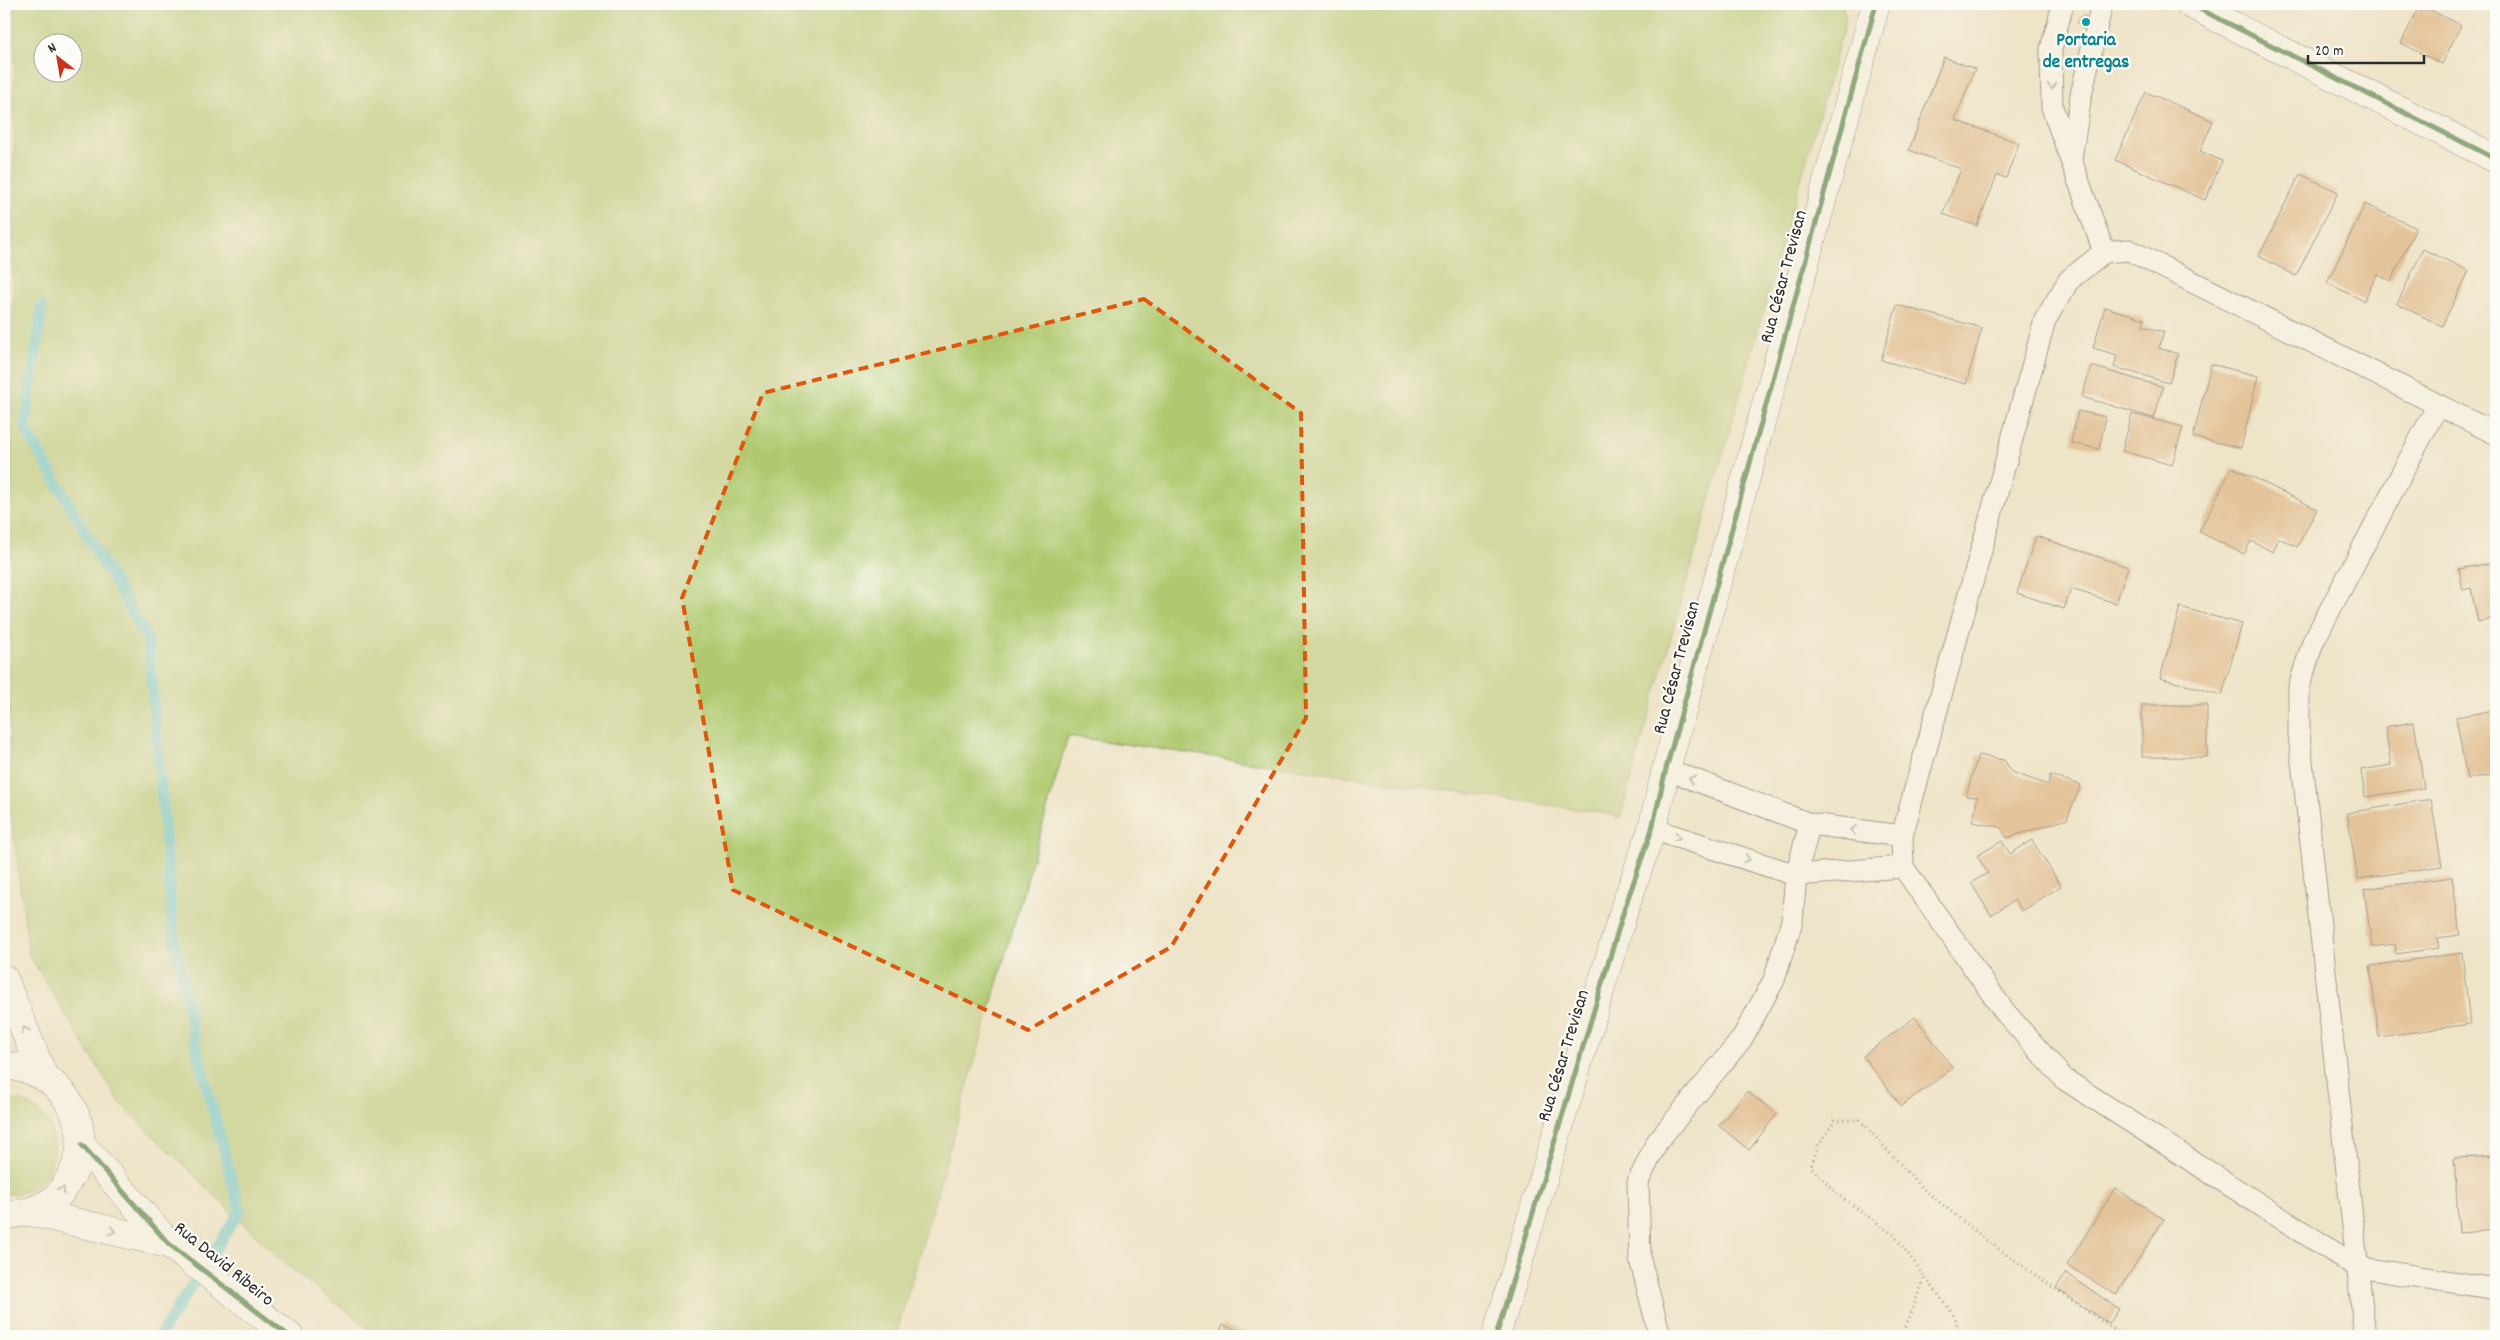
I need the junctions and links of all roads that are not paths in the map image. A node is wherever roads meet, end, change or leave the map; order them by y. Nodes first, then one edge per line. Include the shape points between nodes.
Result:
1 (1876, 4) edge
2 (2063, 4) edge
3 (2102, 4) edge
4 (2190, 4) edge
5 (2496, 160) edge
6 (2070, 161) junction
7 (2104, 252) junction
8 (2438, 405) junction
9 (2496, 434) edge
10 (1666, 769) junction
11 (1810, 824) junction
12 (1652, 829) junction
13 (1902, 836) junction
14 (1903, 867) junction
15 (1796, 875) junction
16 (4, 979) edge
17 (4, 1066) edge
18 (43, 1075) junction
19 (82, 1145) junction
20 (31, 1212) junction
21 (4, 1216) edge
22 (169, 1244) junction
23 (2357, 1267) junction
24 (2496, 1290) edge
25 (289, 1336) edge
26 (1496, 1336) edge
27 (1660, 1336) edge
28 (2365, 1336) edge

1 - 10 street, Rua César Trevisan
2 -> 6 lane via 2051,49 2052,107
3 - 6 lane
4 - 5 street
6 - 7 lane
7 - 8 lane via 2129,250
7 - 13 lane via 2069,280 2045,320
8 - 9 lane
8 - 23 lane via 2313,642 2299,687 2299,734
11 -> 10 lane
10 - 12 street, Rua César Trevisan
13 -> 11 lane
11 - 15 lane
12 -> 15 lane
12 - 26 street, Rua César Trevisan via 1625,907
13 - 14 lane
14 - 15 lane
14 - 23 lane via 2004,1011 2064,1079
15 - 27 lane via 1792,921 1774,980 1741,1040 1657,1142 1638,1182 1640,1259
18 -> 16 street
17 - 18 street via 17,1066
18 - 19 street via 65,1093 78,1117
20 -> 19 street via 58,1196 75,1172
19 - 22 street, Rua David Ribeiro
20 - 21 street
20 -> 22 street, Rua David Ribeiro
22 - 25 street, Rua David Ribeiro
23 - 24 lane
23 - 28 lane

